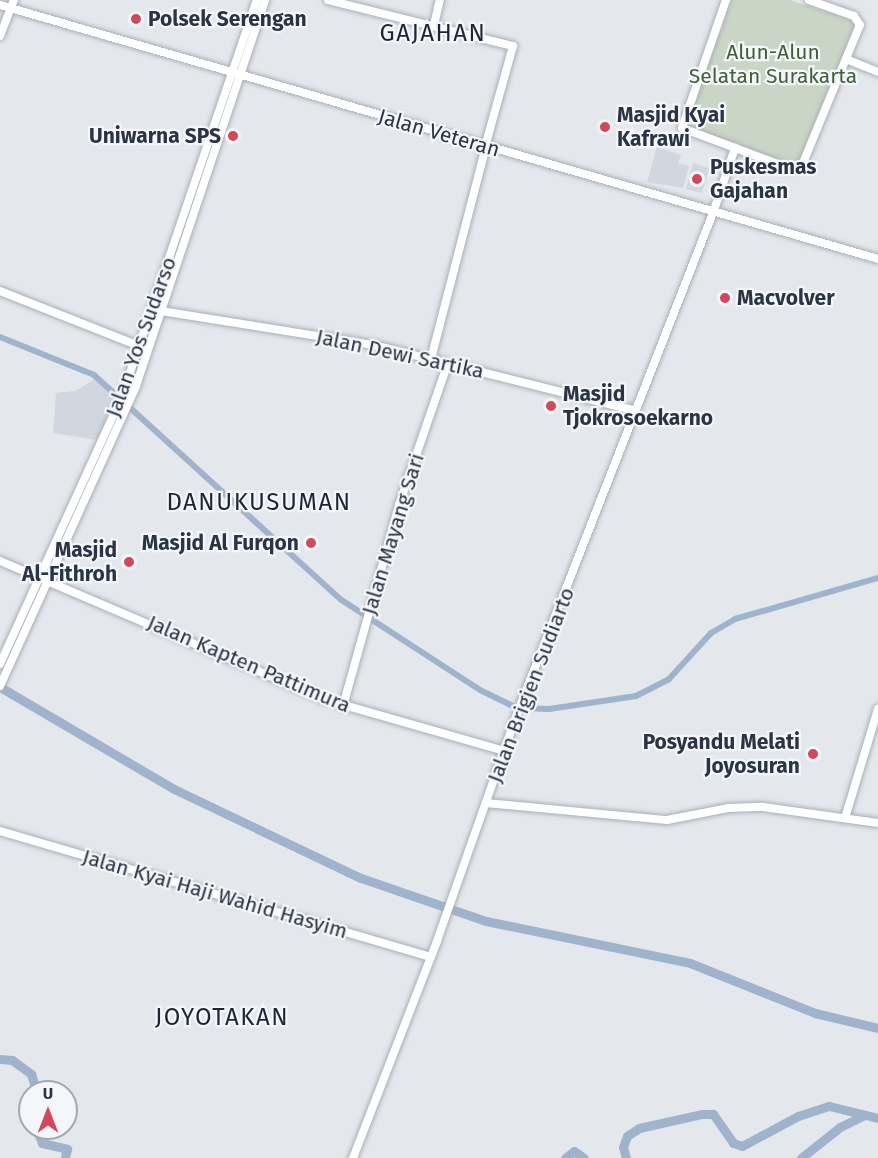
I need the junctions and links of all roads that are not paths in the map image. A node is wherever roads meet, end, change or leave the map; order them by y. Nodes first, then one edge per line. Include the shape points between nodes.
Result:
1 (257, 0) edge
2 (265, 0) edge
3 (328, 0) edge
4 (440, 0) edge
5 (726, 0) edge
6 (809, 0) edge
7 (0, 4) edge
8 (13, 4) edge
9 (434, 25) junction
10 (0, 36) edge
11 (846, 59) junction
12 (878, 72) edge
13 (237, 75) junction
14 (486, 147) junction
15 (735, 148) junction
16 (713, 213) junction
17 (189, 217) junction
18 (878, 259) edge
19 (0, 291) edge
20 (161, 311) junction
21 (145, 348) junction
22 (431, 359) junction
23 (448, 363) junction
24 (636, 411) junction
25 (0, 561) edge
26 (47, 578) junction
27 (0, 664) edge
28 (0, 686) edge
29 (343, 706) junction
30 (878, 709) edge
31 (504, 751) junction
32 (486, 802) junction
33 (845, 818) junction
34 (878, 823) edge
35 (0, 831) edge
36 (430, 957) junction
37 (353, 1158) edge

1 - 13 main road, Jalan Yos Sudarso
2 - 13 main road, Jalan Yos Sudarso
3 - 9 main road
4 - 9 main road
5 - 15 main road via 682,128
6 - 11 main road via 858,19
7 - 8 main road, Jalan Veteran
8 - 10 main road
8 - 13 main road, Jalan Veteran
9 - 14 main road via 513,46
11 - 12 main road
11 - 15 main road via 798,169
13 - 14 main road, Jalan Veteran
13 - 17 main road, Jalan Yos Sudarso
14 - 16 main road, Jalan Veteran
14 - 22 main road
15 - 16 main road
16 - 18 main road, Jalan Veteran
16 - 24 main road, Jalan Brigjen Sudiarto
17 - 20 main road, Jalan Yos Sudarso
17 - 21 main road, Jalan Yos Sudarso
19 - 21 main road
20 - 21 main road, Jalan Yos Sudarso
20 - 22 main road, Jalan Dewi Sartika via 360,342
21 - 26 main road, Jalan Yos Sudarso
22 - 23 main road, Jalan Dewi Sartika
23 - 24 main road, Jalan Dewi Sartika
23 - 29 main road, Jalan Mayang Sari via 399,505
24 - 31 main road, Jalan Brigjen Sudiarto
25 - 26 main road, Jalan Kapten Pattimura
26 - 27 main road, Jalan Yos Sudarso
26 - 28 main road, Jalan Yos Sudarso
26 - 29 main road, Jalan Kapten Pattimura
29 - 31 main road, Jalan Kapten Pattimura
30 - 33 main road
31 - 32 main road, Jalan Brigjen Sudiarto
32 - 33 main road via 655,819 746,807
32 - 36 main road, Jalan Brigjen Sudiarto
33 - 34 main road
35 - 36 main road, Jalan Kyai Haji Wahid Hasyim
36 - 37 main road, Jalan Brigjen Sudiarto

